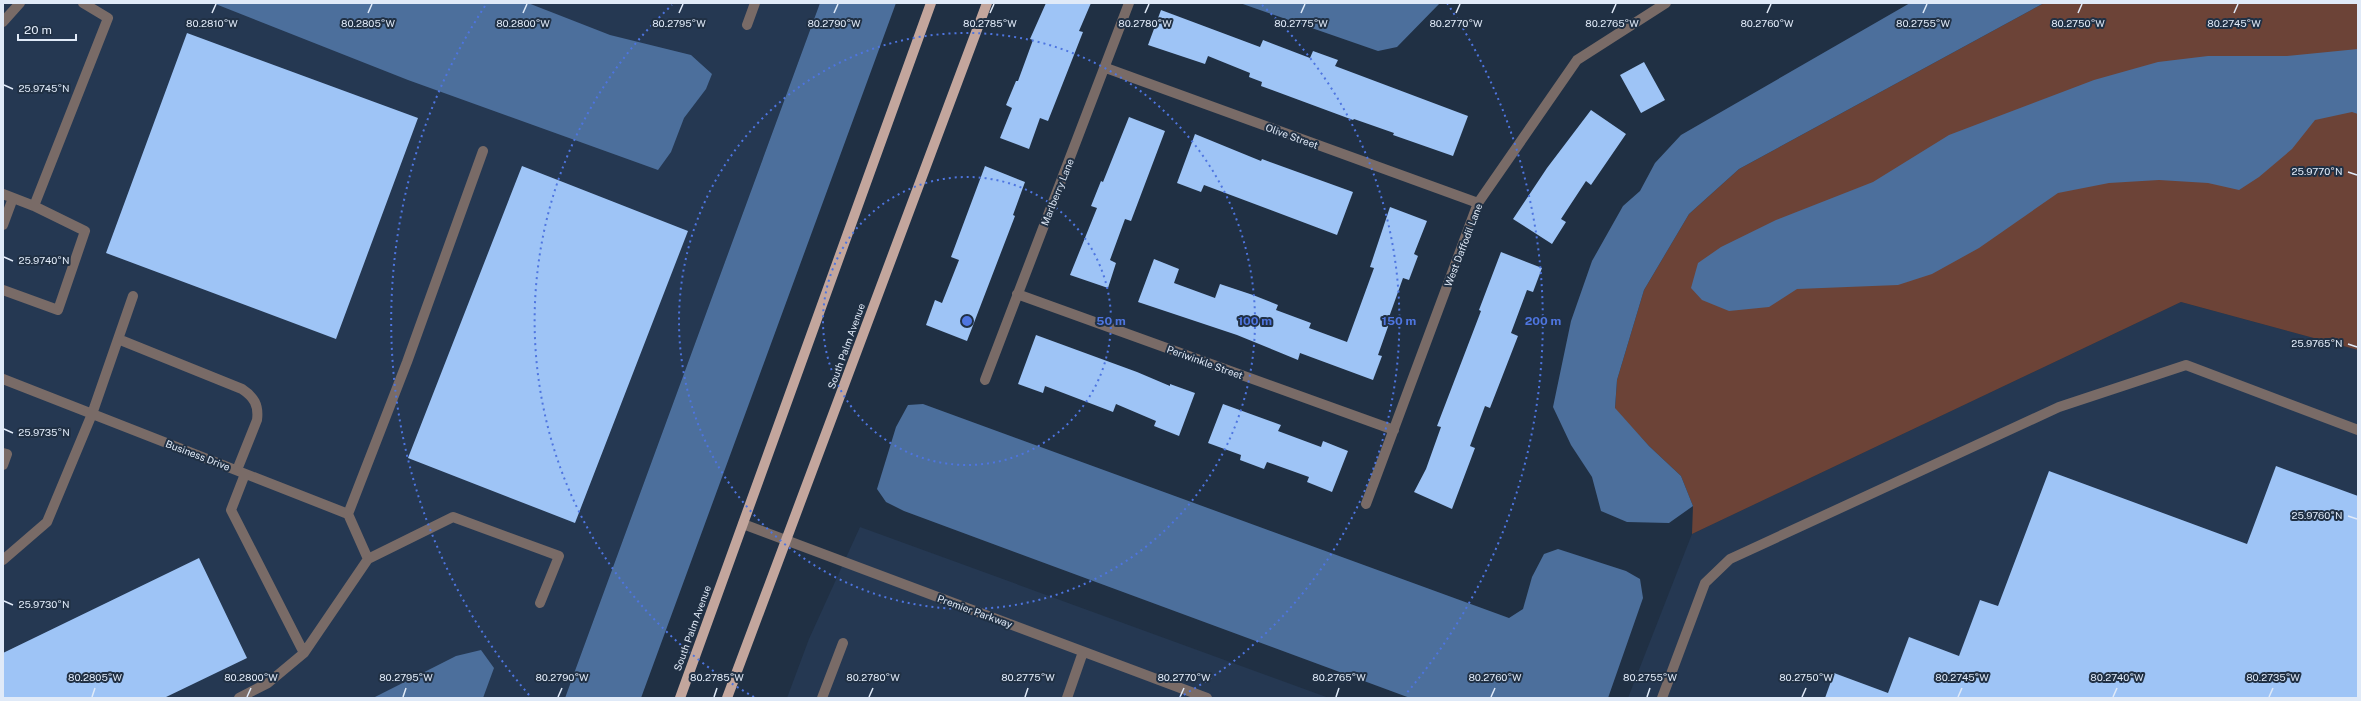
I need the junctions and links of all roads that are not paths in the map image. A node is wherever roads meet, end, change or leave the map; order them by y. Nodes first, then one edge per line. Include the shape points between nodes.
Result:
1 (20, 3) edge
2 (83, 3) edge
3 (755, 3) edge
4 (932, 3) edge
5 (987, 3) edge
6 (1129, 3) edge
7 (1666, 3) edge
8 (3, 22) edge
9 (747, 25) dead end
10 (1106, 68) junction
11 (483, 150) dead end
12 (3, 194) edge
13 (13, 198) junction
14 (1478, 204) junction
15 (34, 206) junction
16 (3, 225) edge
17 (3, 290) edge
18 (1017, 294) junction
19 (133, 296) dead end
20 (118, 339) junction
21 (3, 379) edge
22 (985, 380) dead end
23 (92, 414) junction
24 (1394, 430) junction
25 (2358, 430) edge
26 (3, 453) edge
27 (3, 465) edge
28 (241, 472) junction
29 (1366, 504) dead end
30 (348, 514) junction
31 (743, 524) junction
32 (786, 541) junction
33 (368, 559) junction
34 (3, 560) edge
35 (540, 603) dead end
36 (843, 643) dead end
37 (304, 652) junction
38 (1083, 652) junction
39 (239, 698) edge
40 (680, 698) edge
41 (727, 698) edge
42 (822, 698) edge
43 (1067, 698) edge
44 (1207, 698) edge
45 (1662, 698) edge

1 - 8 street
2 - 15 street via 108,18
3 - 9 street
4 - 31 main road, South Palm Avenue
5 - 32 main road, South Palm Avenue
6 - 10 street, Marlberry Lane
7 - 14 street, West Daffodil Lane via 1577,60
10 - 14 street, Olive Street
10 - 18 street, Marlberry Lane
11 - 30 street via 407,362
12 - 13 street
13 - 15 street
13 - 16 street
14 - 24 street, West Daffodil Lane
15 - 17 street via 85,231 58,310
18 - 22 street, Marlberry Lane
18 - 24 street, Periwinkle Street
19 - 20 street
20 - 23 street
20 - 28 street via 250,394 256,401 257,420
21 - 23 street, Business Drive
23 - 28 street, Business Drive
23 - 34 street via 47,522
24 - 29 street, West Daffodil Lane
25 - 45 street via 2186,364 2060,408 1730,560 1705,583
26 - 27 street via 7,454
28 - 30 street, Business Drive
28 - 37 street via 231,510
30 - 33 street
31 - 32 street, Premier Parkway
31 - 40 main road, South Palm Avenue
32 - 38 street, Premier Parkway
32 - 41 main road, South Palm Avenue
33 - 35 street via 453,516 559,556
33 - 37 street
36 - 42 street
37 - 39 street via 268,683
38 - 43 street
38 - 44 street, Premier Parkway

